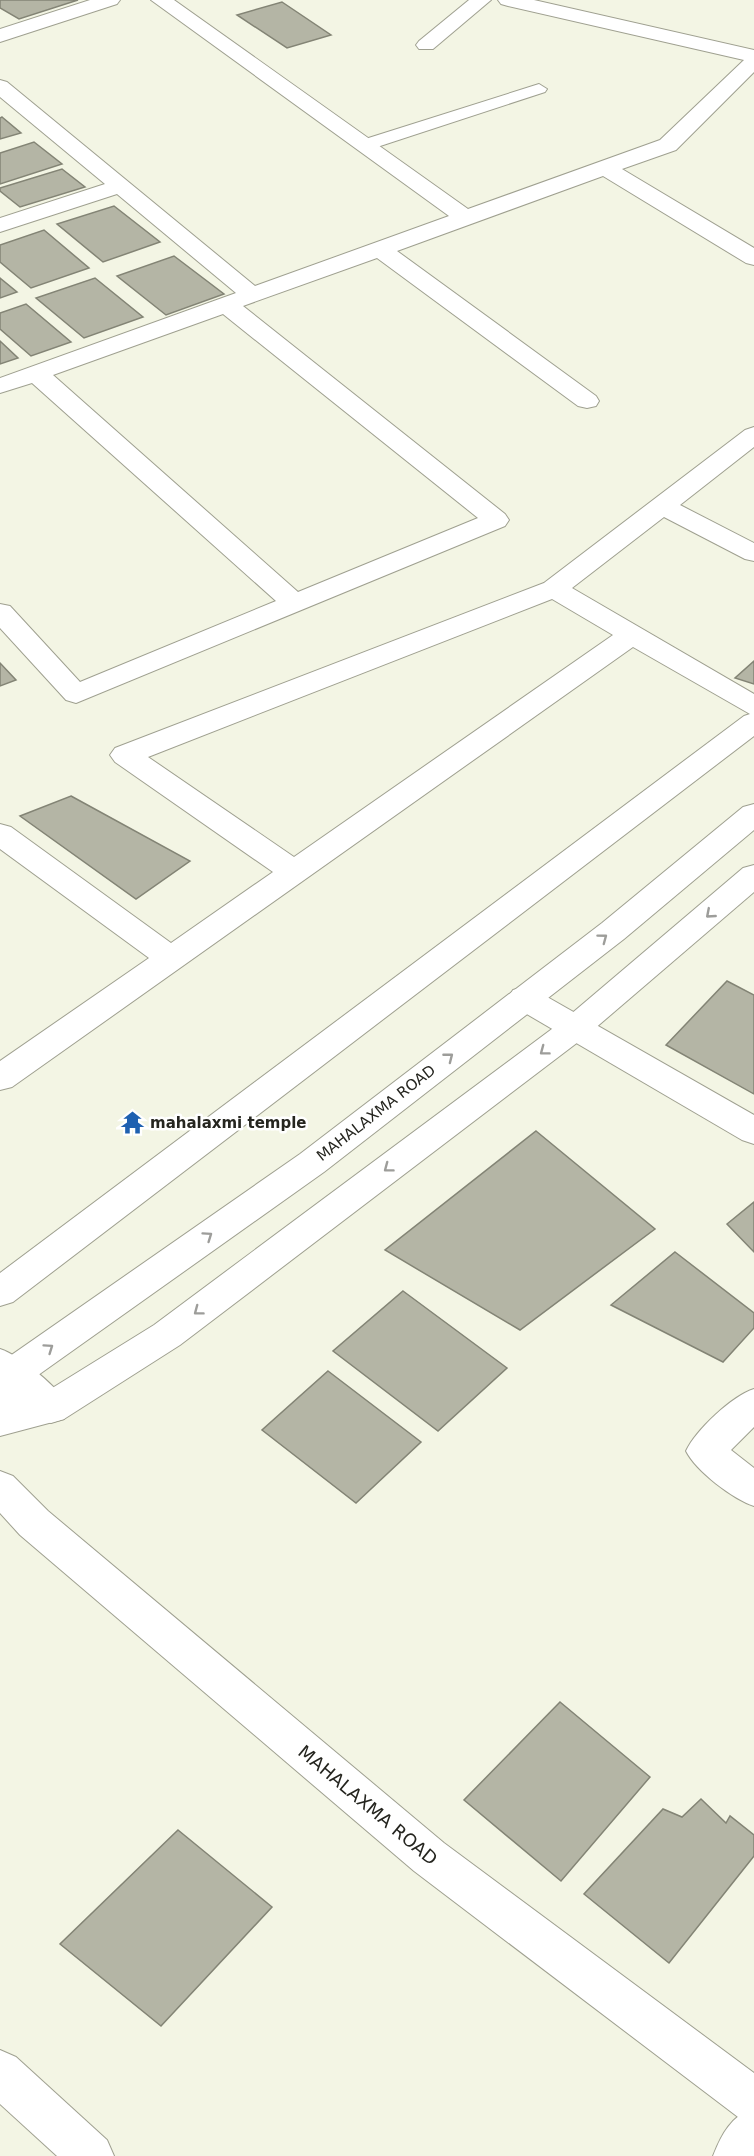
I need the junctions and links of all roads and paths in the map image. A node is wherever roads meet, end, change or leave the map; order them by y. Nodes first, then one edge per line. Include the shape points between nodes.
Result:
1 (110, 0) edge
2 (161, 0) edge
3 (482, 0) edge
4 (508, 0) edge
5 (0, 36) edge
6 (426, 45) dead end
7 (754, 56) edge
8 (754, 61) edge
9 (0, 86) edge
10 (540, 89) dead end
11 (365, 145) junction
12 (605, 168) junction
13 (120, 186) junction
14 (466, 218) junction
15 (0, 225) edge
16 (380, 249) junction
17 (754, 258) edge
18 (252, 295) junction
19 (225, 304) junction
20 (36, 373) junction
21 (0, 386) edge
22 (587, 401) dead end
23 (754, 435) edge
24 (662, 506) junction
25 (754, 553) edge
26 (554, 589) junction
27 (294, 603) junction
28 (0, 612) edge
29 (632, 635) junction
30 (754, 706) edge
31 (754, 722) edge
32 (754, 814) edge
33 (0, 834) edge
34 (294, 872) junction
35 (754, 875) edge
36 (170, 958) junction
37 (524, 998) junction
38 (575, 1028) junction
39 (0, 1078) edge
40 (754, 1131) edge
41 (0, 1292) edge
42 (4, 1382) edge
43 (754, 1404) edge
44 (51, 1408) junction
45 (0, 1421) edge
46 (0, 1487) edge
47 (754, 1490) edge
48 (0, 2073) edge
49 (754, 2101) edge
50 (754, 2130) edge
51 (91, 2156) edge
52 (736, 2156) edge

1 - 5 street
2 - 11 street
3 - 6 street
4 - 7 street
8 - 12 street via 668,145
9 - 13 street
10 - 11 lane
11 - 14 street
12 - 14 street
12 - 17 street
13 - 15 street
13 - 18 street
14 - 16 street
16 - 18 street
16 - 22 street
18 - 19 street
19 - 20 street
19 - 27 street via 496,520
20 - 21 street
20 - 27 street
23 - 24 street
24 - 25 street
24 - 26 street
26 - 29 street
26 - 34 street via 125,755
27 - 28 street via 76,694
29 - 30 street
29 - 34 street
31 - 41 street
37 -> 32 street, MAHALAXMA ROAD via 613,931
33 - 36 street
34 - 36 street
35 -> 38 street
36 - 39 street
37 - 38 street
42 -> 37 street, MAHALAXMA ROAD via 312,1163
38 - 40 street
38 -> 44 street via 167,1335
42 - 44 street
43 - 47 street via 705,1451
44 - 45 street
46 - 49 street, MAHALAXMA ROAD via 34,1523 429,1857
48 - 51 street
50 - 52 street

